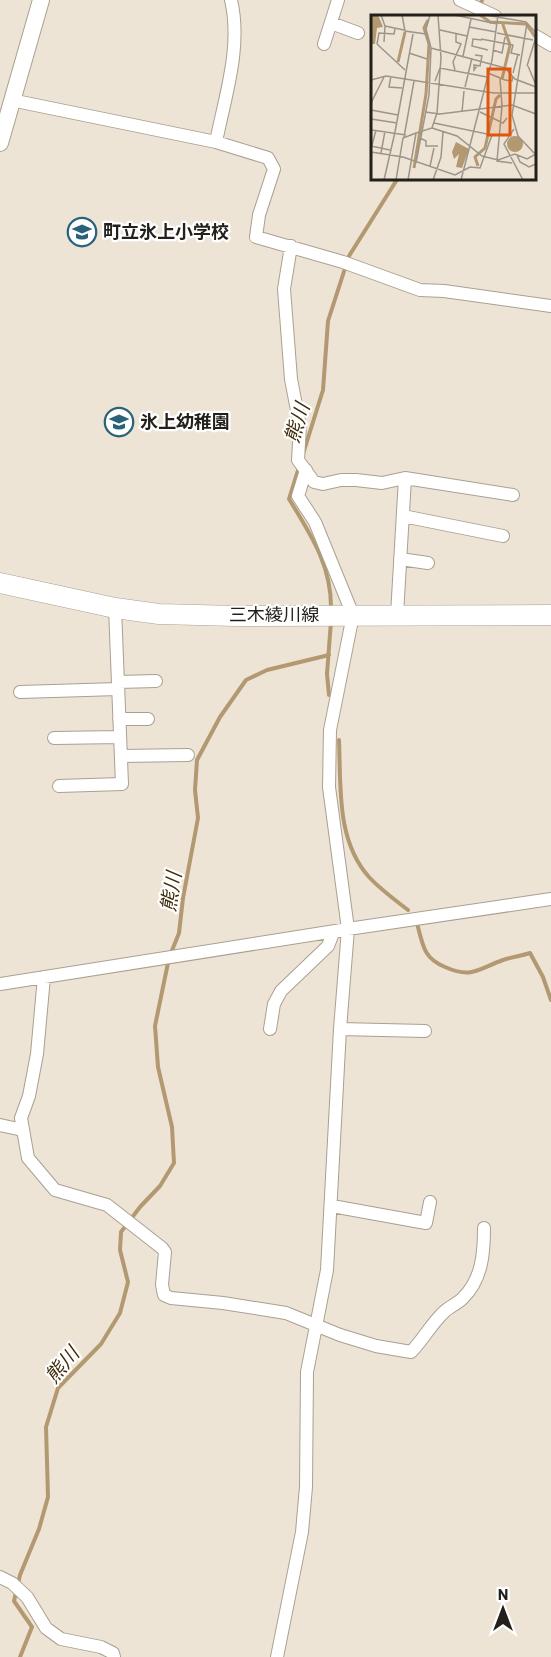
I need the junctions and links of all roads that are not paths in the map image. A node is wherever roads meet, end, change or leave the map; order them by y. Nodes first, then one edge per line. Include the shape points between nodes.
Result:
1 (41, 0) edge
2 (231, 0) edge
3 (338, 0) edge
4 (460, 0) edge
5 (490, 14) edge
6 (331, 23) junction
7 (358, 33) dead end
8 (536, 36) edge
9 (324, 44) dead end
10 (551, 45) edge
11 (11, 100) junction
12 (216, 142) junction
13 (0, 143) edge
14 (291, 246) junction
15 (551, 306) edge
16 (302, 465) junction
17 (405, 478) junction
18 (513, 495) dead end
19 (403, 516) junction
20 (503, 536) dead end
21 (400, 559) junction
22 (428, 563) dead end
23 (0, 583) edge
24 (115, 608) junction
25 (348, 615) junction
26 (397, 615) junction
27 (551, 615) edge
28 (156, 681) dead end
29 (118, 686) junction
30 (20, 692) dead end
31 (119, 719) junction
32 (148, 719) dead end
33 (120, 737) junction
34 (54, 738) dead end
35 (188, 755) dead end
36 (121, 756) junction
37 (59, 786) dead end
38 (551, 899) edge
39 (348, 929) junction
40 (333, 933) junction
41 (44, 977) junction
42 (0, 984) edge
43 (270, 1029) dead end
44 (340, 1029) junction
45 (425, 1031) dead end
46 (0, 1125) edge
47 (23, 1130) junction
48 (430, 1202) dead end
49 (332, 1206) junction
50 (484, 1228) dead end
51 (316, 1326) junction
52 (6, 1580) edge
53 (114, 1657) edge
54 (277, 1657) edge

1 - 11 street
2 - 12 street via 233,59
3 - 6 street
4 - 5 street
6 - 7 street
6 - 9 street
8 - 10 street
11 - 12 street
11 - 13 street
12 - 14 street via 268,158 274,169 256,237
14 - 15 street via 420,290
14 - 16 street via 284,289
16 - 17 street via 314,482 324,484 341,480 382,483
16 - 25 street via 298,496 315,522
17 - 18 street
17 - 19 street
19 - 20 street
19 - 21 street
21 - 22 street
21 - 26 street
23 - 24 main road, 三木綾川線
24 - 25 main road, 三木綾川線 via 159,614
24 - 29 street
25 - 26 main road, 三木綾川線
25 - 39 street via 330,730 329,787
26 - 27 main road, 三木綾川線
28 - 29 street
29 - 30 street
29 - 31 street
31 - 32 street
31 - 33 street
33 - 34 street
33 - 36 street
35 - 36 street
36 - 37 street via 122,784
38 - 39 street
39 - 40 street
39 - 44 street
40 - 41 street
40 - 43 street via 328,946 281,991 274,1004
41 - 42 street
41 - 47 street via 37,1054 21,1118
44 - 45 street
44 - 49 street
46 - 47 street
47 - 51 street via 28,1158 55,1190 107,1205 165,1252 164,1295 286,1313
48 - 49 street via 426,1223
49 - 51 street via 327,1270
50 - 51 street via 484,1255 475,1283 444,1312 411,1352 376,1346
51 - 54 street via 307,1372 302,1532
52 - 53 street via 27,1597 46,1628 61,1639 101,1647

